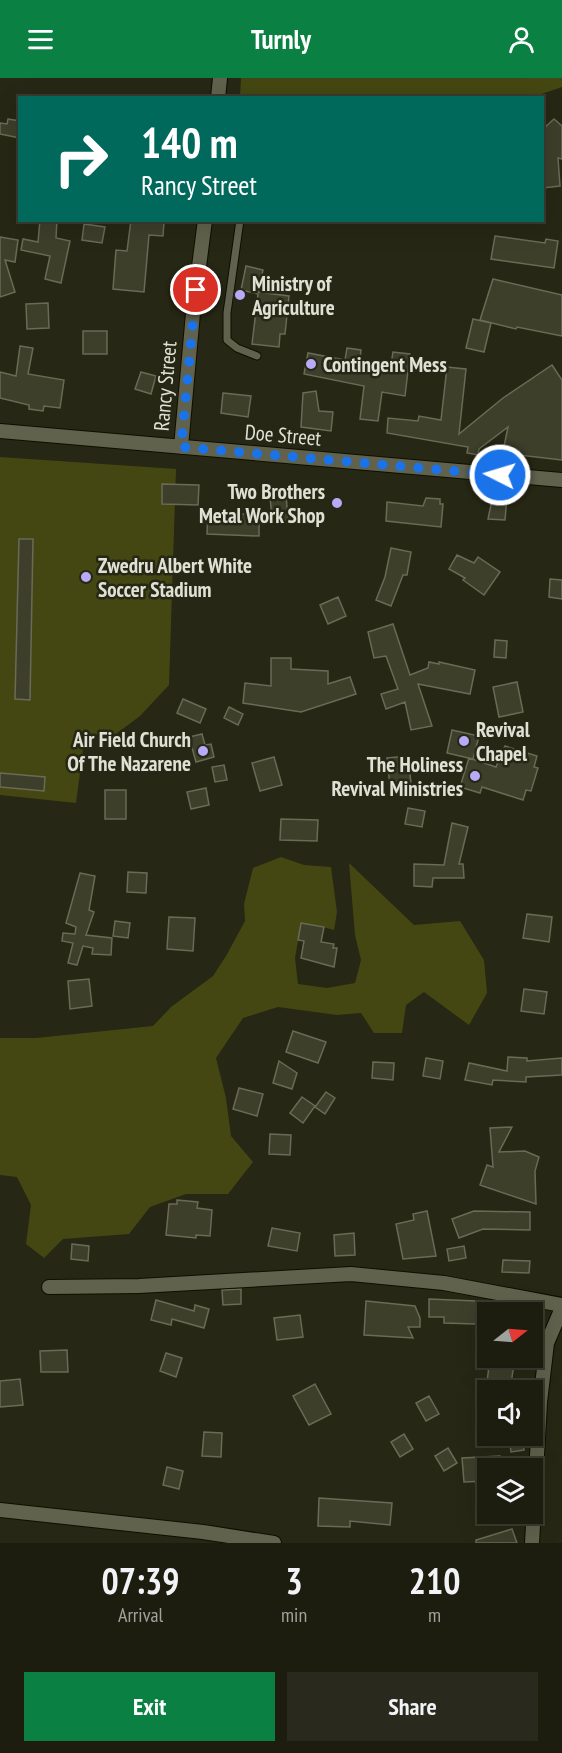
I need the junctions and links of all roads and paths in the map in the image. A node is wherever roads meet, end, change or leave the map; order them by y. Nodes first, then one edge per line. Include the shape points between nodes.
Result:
1 (220, 78) edge
2 (219, 96) edge
3 (205, 222) edge
4 (240, 222) edge
5 (257, 356) dead end
6 (0, 431) edge
7 (181, 447) junction
8 (562, 480) edge
9 (49, 1287) dead end
10 (562, 1306) edge
11 (0, 1510) edge
12 (274, 1543) edge
13 (532, 1543) edge

1 - 2 street
3 - 7 street, Rancy Street
4 - 5 lane via 227,340
6 - 7 street, Doe Street
7 - 8 street, Doe Street
9 - 10 street via 351,1274 444,1283
10 - 13 street via 547,1343
11 - 12 street

